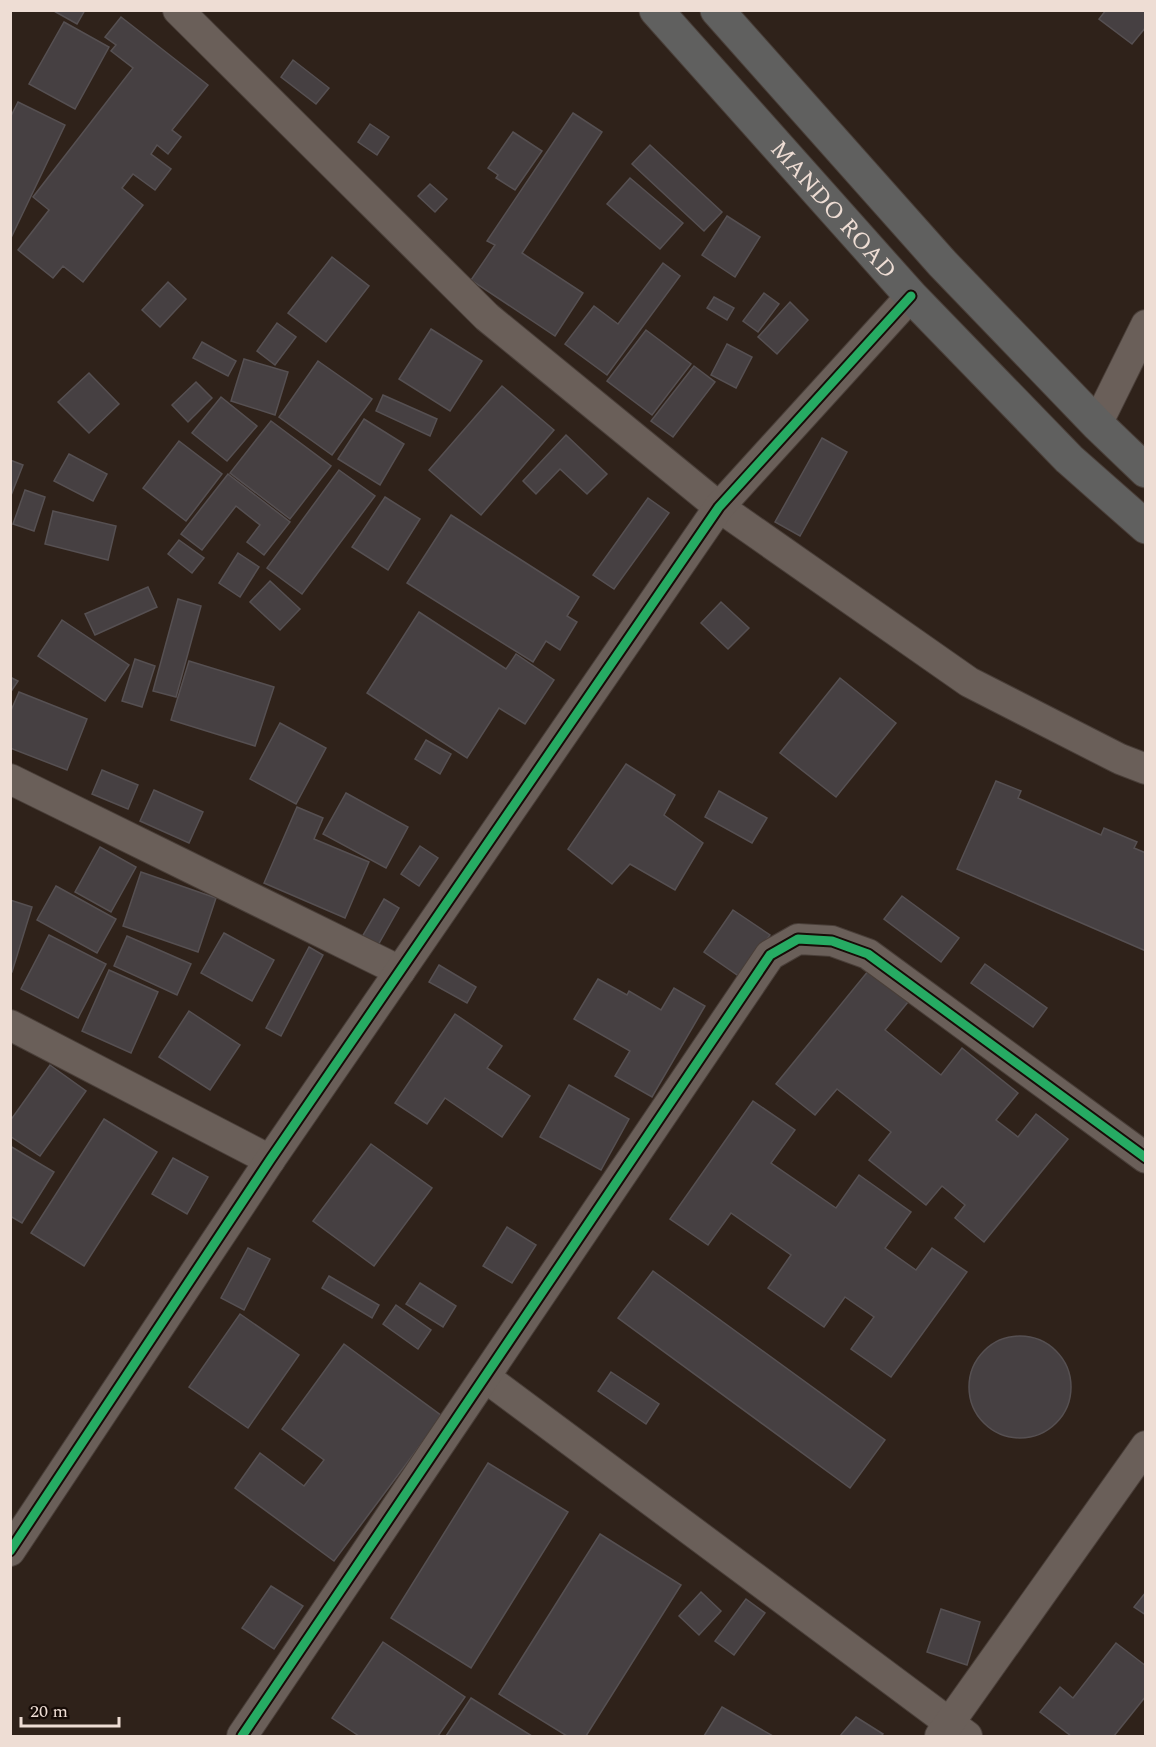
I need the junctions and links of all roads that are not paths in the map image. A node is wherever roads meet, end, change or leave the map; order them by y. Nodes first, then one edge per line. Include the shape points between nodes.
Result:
1 (178, 10) edge
2 (656, 10) edge
3 (717, 10) edge
4 (911, 296) junction
5 (1146, 325) edge
6 (1097, 424) junction
7 (1146, 471) edge
8 (719, 507) junction
9 (1146, 526) edge
10 (1146, 769) edge
11 (10, 779) edge
12 (399, 971) junction
13 (10, 1024) edge
14 (1146, 1158) edge
15 (270, 1160) junction
16 (485, 1377) junction
17 (1146, 1446) edge
18 (10, 1551) edge
19 (952, 1732) edge
20 (242, 1737) edge

1 - 8 street via 488,317
2 - 4 highway, MANDO ROAD
3 - 6 highway, MANDO ROAD via 942,263
4 - 8 street
4 - 9 highway, MANDO ROAD via 1069,459
5 - 6 street
6 - 7 highway, MANDO ROAD
8 - 10 street via 969,682
8 - 12 street
11 - 12 street
12 - 15 street
13 - 15 street
14 - 16 street via 868,954 832,941 798,939 770,955
15 - 18 street
16 - 19 street
16 - 20 street
17 - 19 street

